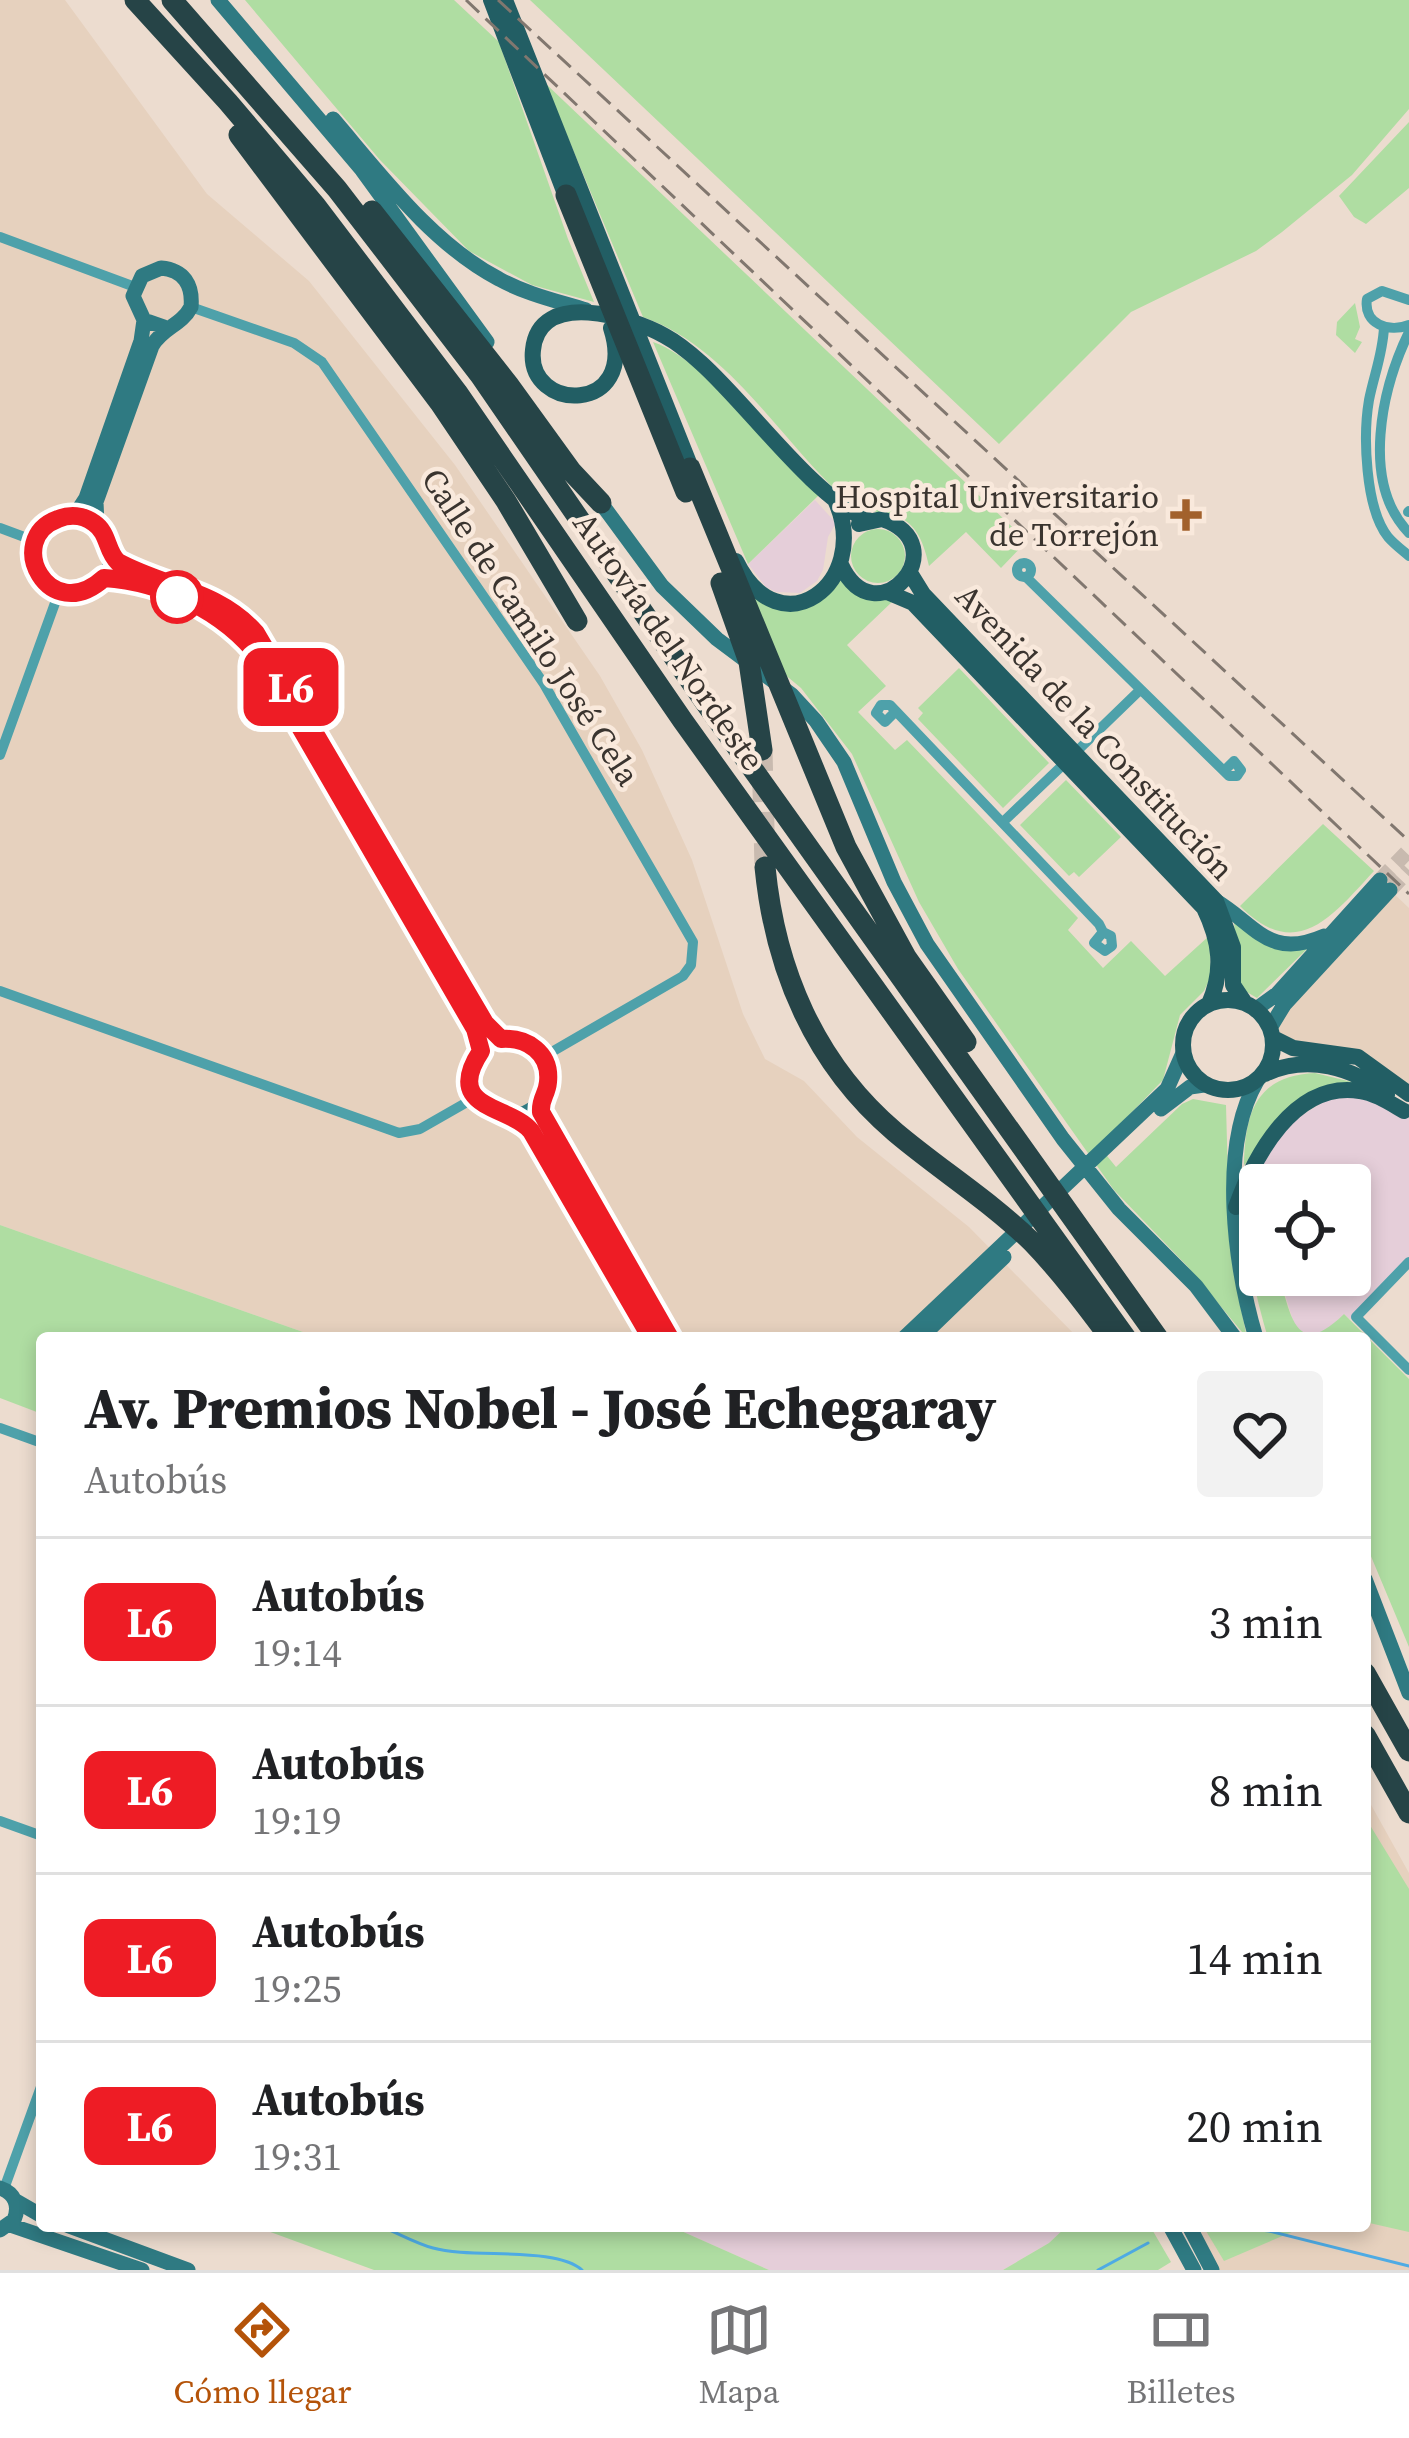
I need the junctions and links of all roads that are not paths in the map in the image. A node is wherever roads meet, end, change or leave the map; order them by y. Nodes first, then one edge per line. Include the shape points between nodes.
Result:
1 (132, 0) edge
2 (176, 0) edge
3 (218, 0) edge
4 (228, 0) edge
5 (491, 0) edge
6 (505, 0) edge
7 (532, 89) junction
8 (566, 195) junction
9 (0, 237) edge
10 (135, 286) junction
11 (1405, 294) edge
12 (191, 307) junction
13 (591, 311) junction
14 (144, 320) junction
15 (164, 327) junction
16 (1384, 327) junction
17 (1409, 328) edge
18 (690, 468) junction
19 (836, 502) junction
20 (601, 503) junction
21 (75, 515) junction
22 (868, 520) junction
23 (97, 524) junction
24 (0, 528) edge
25 (1409, 533) edge
26 (845, 537) junction
27 (35, 541) junction
28 (111, 556) junction
29 (1409, 556) edge
30 (841, 565) junction
31 (910, 573) junction
32 (1026, 577) dead end
33 (104, 578) junction
34 (59, 592) junction
35 (887, 592) junction
36 (577, 621) dead end
37 (1140, 690) junction
38 (894, 713) dead end
39 (762, 750) tunnel mouth
40 (0, 755) edge
41 (1071, 757) junction
42 (1226, 769) dead end
43 (1003, 822) junction
44 (765, 867) tunnel mouth
45 (1216, 901) junction
46 (1102, 932) dead end
47 (1332, 932) junction
48 (0, 991) edge
49 (1209, 1004) junction
50 (1250, 1006) junction
51 (1272, 1033) junction
52 (501, 1039) junction
53 (481, 1051) junction
54 (1183, 1053) junction
55 (543, 1058) junction
56 (1261, 1077) junction
57 (1204, 1085) junction
58 (476, 1097) junction
59 (540, 1102) junction
60 (1407, 1107) edge
61 (516, 1116) junction
62 (1117, 1143) junction
63 (1236, 1207) junction
64 (1409, 1262) edge
65 (923, 1330) edge
66 (648, 1332) edge
67 (667, 1332) edge
68 (1105, 1332) edge
69 (1122, 1332) edge
70 (1154, 1332) edge
71 (1168, 1332) edge
72 (1230, 1332) edge
73 (1254, 1332) edge
74 (1409, 1370) edge
75 (0, 1428) edge
76 (36, 1441) edge
77 (1371, 1595) edge
78 (1371, 1684) edge
79 (1409, 1693) edge
80 (1371, 1746) edge
81 (1409, 1751) edge
82 (1409, 1813) edge
83 (0, 1821) edge
84 (36, 1835) edge
85 (36, 2102) edge
86 (6, 2193) edge
87 (36, 2212) edge
88 (5, 2227) edge
89 (86, 2232) edge
90 (1172, 2232) edge
91 (1192, 2232) edge
92 (142, 2270) edge
93 (188, 2270) edge
94 (1194, 2270) edge
95 (1212, 2270) edge

1 - 36 highway via 440,403
1 - 69 highway, Autovía del Nordeste via 316,206 457,392 682,721
2 - 20 highway via 298,124 407,253
2 - 70 highway, Autovía del Nordeste via 480,374
3 - 20 street via 362,170
4 - 13 street via 448,243 499,279
5 - 7 main road
6 - 7 main road
7 - 8 main road
7 - 18 main road
8 - 13 main road via 618,354 599,390 560,394 537,373 534,342 553,318
8 - 39 highway via 725,593 749,662
9 - 10 street
10 - 12 street via 151,270 171,269 189,283
10 - 14 street via 134,306
11 - 16 street via 1367,299 1370,318
12 - 15 street
12 - 55 street, Calle de Camilo José Cela via 295,343 322,362 544,684 693,942 682,976
13 - 19 main road via 686,349
14 - 15 street
14 - 21 street
15 - 23 street via 96,502
16 - 17 street
16 - 29 street via 1366,455 1380,523
17 - 25 street via 1383,412 1381,454 1392,508
18 - 30 main road via 740,569 775,602 818,597
18 - 71 highway via 814,776 906,957
19 - 22 main road
19 - 26 main road
20 - 72 street via 662,586 816,721 844,762 927,944 1119,1209
21 - 23 street
21 - 27 street via 49,523
22 - 26 main road
22 - 31 main road via 906,533
23 - 28 street
24 - 27 street
26 - 30 main road
27 - 34 street via 39,577
28 - 33 street
28 - 52 street via 216,599 256,633
30 - 35 main road via 859,588
31 - 35 main road
31 - 41 main road, Avenida de la Constitución
32 - 37 street
33 - 34 street via 84,592
33 - 53 street via 191,603 246,640
34 - 40 street
35 - 41 main road, Avenida de la Constitución via 913,604
37 - 41 street
37 - 42 street
38 - 43 street
41 - 43 street
41 - 45 main road, Avenida de la Constitución
41 - 49 main road, Avenida de la Constitución via 1204,908 1220,965
43 - 46 street
44 - 68 highway via 790,984 831,1063 862,1102 1032,1243
45 - 47 street via 1273,942
45 - 50 main road, Avenida de la Constitución via 1233,947 1233,985
47 - 50 street via 1276,994
47 - 51 street via 1385,885 1284,1005
48 - 58 street via 399,1133
49 - 50 main road via 1234,999
49 - 54 main road via 1186,1027
50 - 51 main road
51 - 56 main road via 1272,1061
51 - 60 main road via 1283,1046 1358,1058
52 - 53 street
52 - 55 street via 525,1041
53 - 58 street via 471,1073
54 - 57 main road
54 - 62 street via 1167,1089
55 - 59 street via 548,1080
56 - 57 main road via 1232,1091
56 - 60 main road via 1288,1065 1332,1067
56 - 63 street via 1239,1129
57 - 62 street via 1174,1096
58 - 61 street via 493,1113
59 - 61 street
59 - 67 street
60 - 63 main road via 1358,1090 1315,1099 1258,1152
61 - 66 street
62 - 65 street
63 - 73 street
64 - 74 street via 1356,1317
75 - 76 street
77 - 79 street
78 - 81 highway
80 - 82 highway
83 - 84 street
85 - 86 street
86 - 87 street
86 - 88 street via 17,2214
88 - 92 street
89 - 93 street
90 - 94 street
91 - 95 street

